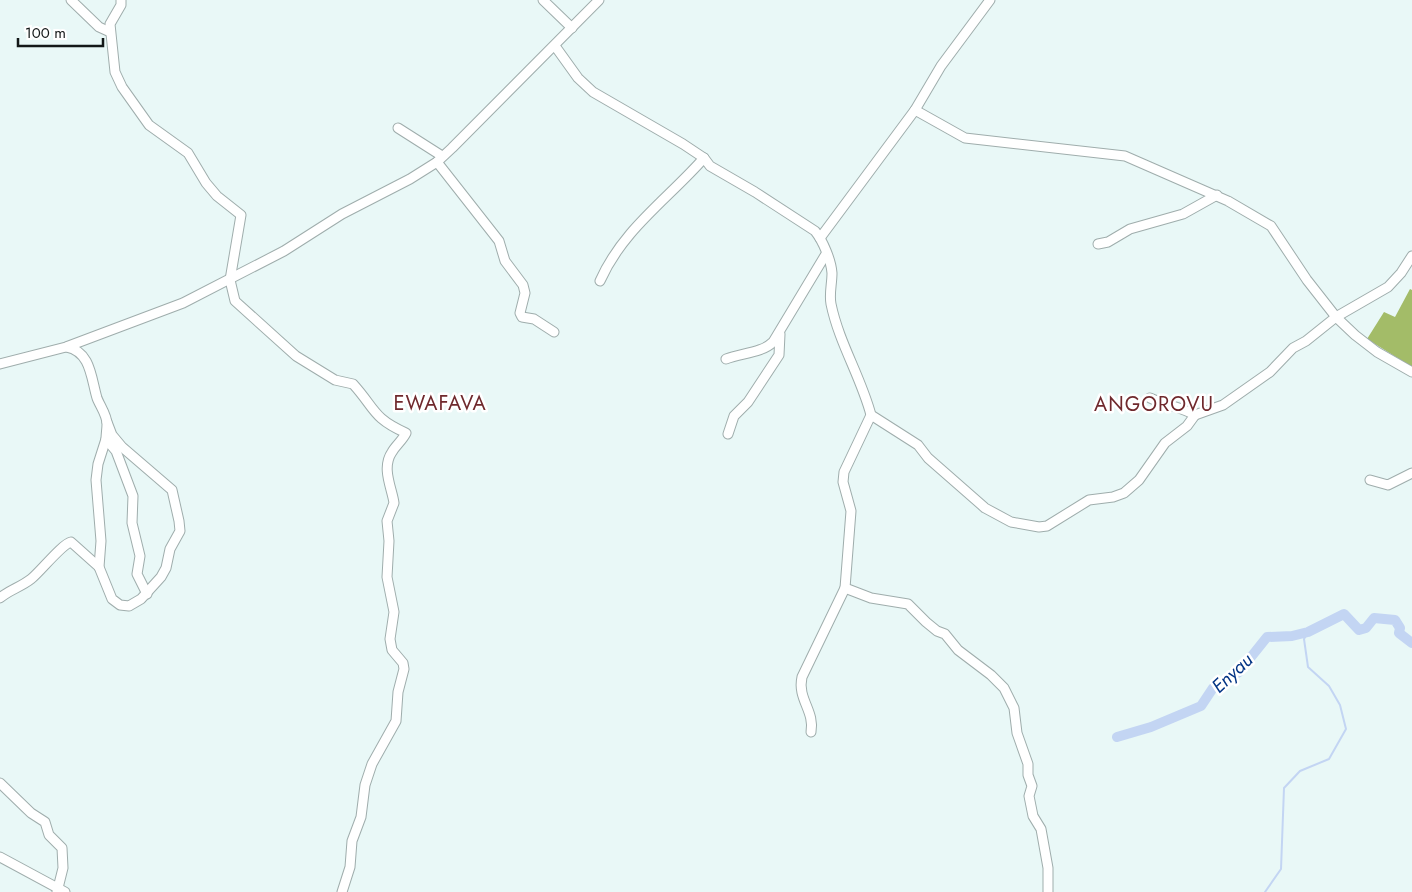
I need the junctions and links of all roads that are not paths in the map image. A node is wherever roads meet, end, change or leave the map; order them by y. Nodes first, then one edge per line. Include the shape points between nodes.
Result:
1 (71, 0) edge
2 (121, 0) edge
3 (543, 0) edge
4 (599, 0) edge
5 (990, 0) edge
6 (572, 28) junction
7 (110, 32) junction
8 (555, 46) junction
9 (915, 110) junction
10 (398, 128) dead end
11 (704, 158) junction
12 (440, 159) junction
13 (1218, 196) junction
14 (820, 238) junction
15 (1098, 244) dead end
16 (826, 254) junction
17 (1412, 256) edge
18 (230, 280) junction
19 (600, 281) dead end
20 (1336, 317) junction
21 (554, 332) dead end
22 (780, 334) junction
23 (66, 347) junction
24 (726, 359) dead end
25 (0, 364) edge
26 (1412, 372) edge
27 (1150, 398) dead end
28 (871, 415) junction
29 (1195, 415) junction
30 (107, 422) junction
31 (728, 434) dead end
32 (106, 440) junction
33 (1412, 473) edge
34 (1370, 480) dead end
35 (99, 567) junction
36 (845, 588) junction
37 (146, 594) junction
38 (0, 598) edge
39 (811, 732) dead end
40 (0, 783) edge
41 (0, 857) edge
42 (60, 891) edge
43 (342, 892) edge
44 (1048, 892) edge

1 - 7 street via 98,27
2 - 7 street via 110,24
3 - 6 street
4 - 6 street
5 - 9 street via 941,66
6 - 8 street
7 - 18 street via 115,72 138,113 188,153 211,189 241,215
8 - 11 street via 578,78 593,92
8 - 12 street
9 - 13 street via 965,138 1125,156
9 - 14 street
10 - 12 street
11 - 14 street via 710,166 755,192
11 - 19 street via 680,187 625,238
12 - 18 street
12 - 21 street via 499,241 505,261 523,285 522,317 534,319
13 - 15 street via 1183,214 1130,229
13 - 20 street via 1271,226
14 - 16 street
16 - 22 street
16 - 28 street via 832,271 831,306 845,351 866,393
17 - 20 street via 1388,287
18 - 23 street via 184,303
18 - 43 street via 235,302 277,341 316,370 335,380 353,384 386,424 406,433 390,455 388,464 388,483 394,504 388,517 386,577 394,612 391,644 404,668 396,721 372,764 365,785 361,817 352,841 350,867
20 - 26 street via 1377,352
20 - 29 street via 1293,348 1270,372 1223,405
22 - 24 street via 765,348
22 - 31 street via 779,355 748,402 734,416
23 - 25 street
23 - 30 street via 76,349 84,357
27 - 29 street
28 - 29 street via 918,445 928,458 985,508 1011,522 1039,527 1047,526 1089,500 1124,493 1139,480 1165,443 1188,426
28 - 36 street via 844,472 852,511
30 - 32 street
30 - 37 street via 122,447 163,480 176,500 180,532 170,549 166,568
32 - 35 street via 96,480 101,541
32 - 37 street via 120,460 133,496 132,523 140,556 137,574
33 - 34 street via 1388,485
35 - 37 street via 112,600 120,605 129,606
35 - 38 street via 71,542 66,543 30,580
36 - 39 street via 801,683 804,703 812,715
36 - 44 street via 871,598 908,604 996,680 1007,694 1014,708 1020,743 1028,764 1032,786 1029,796 1033,816 1041,828 1048,868
40 - 42 street via 45,822 49,836 62,848
41 - 42 street

